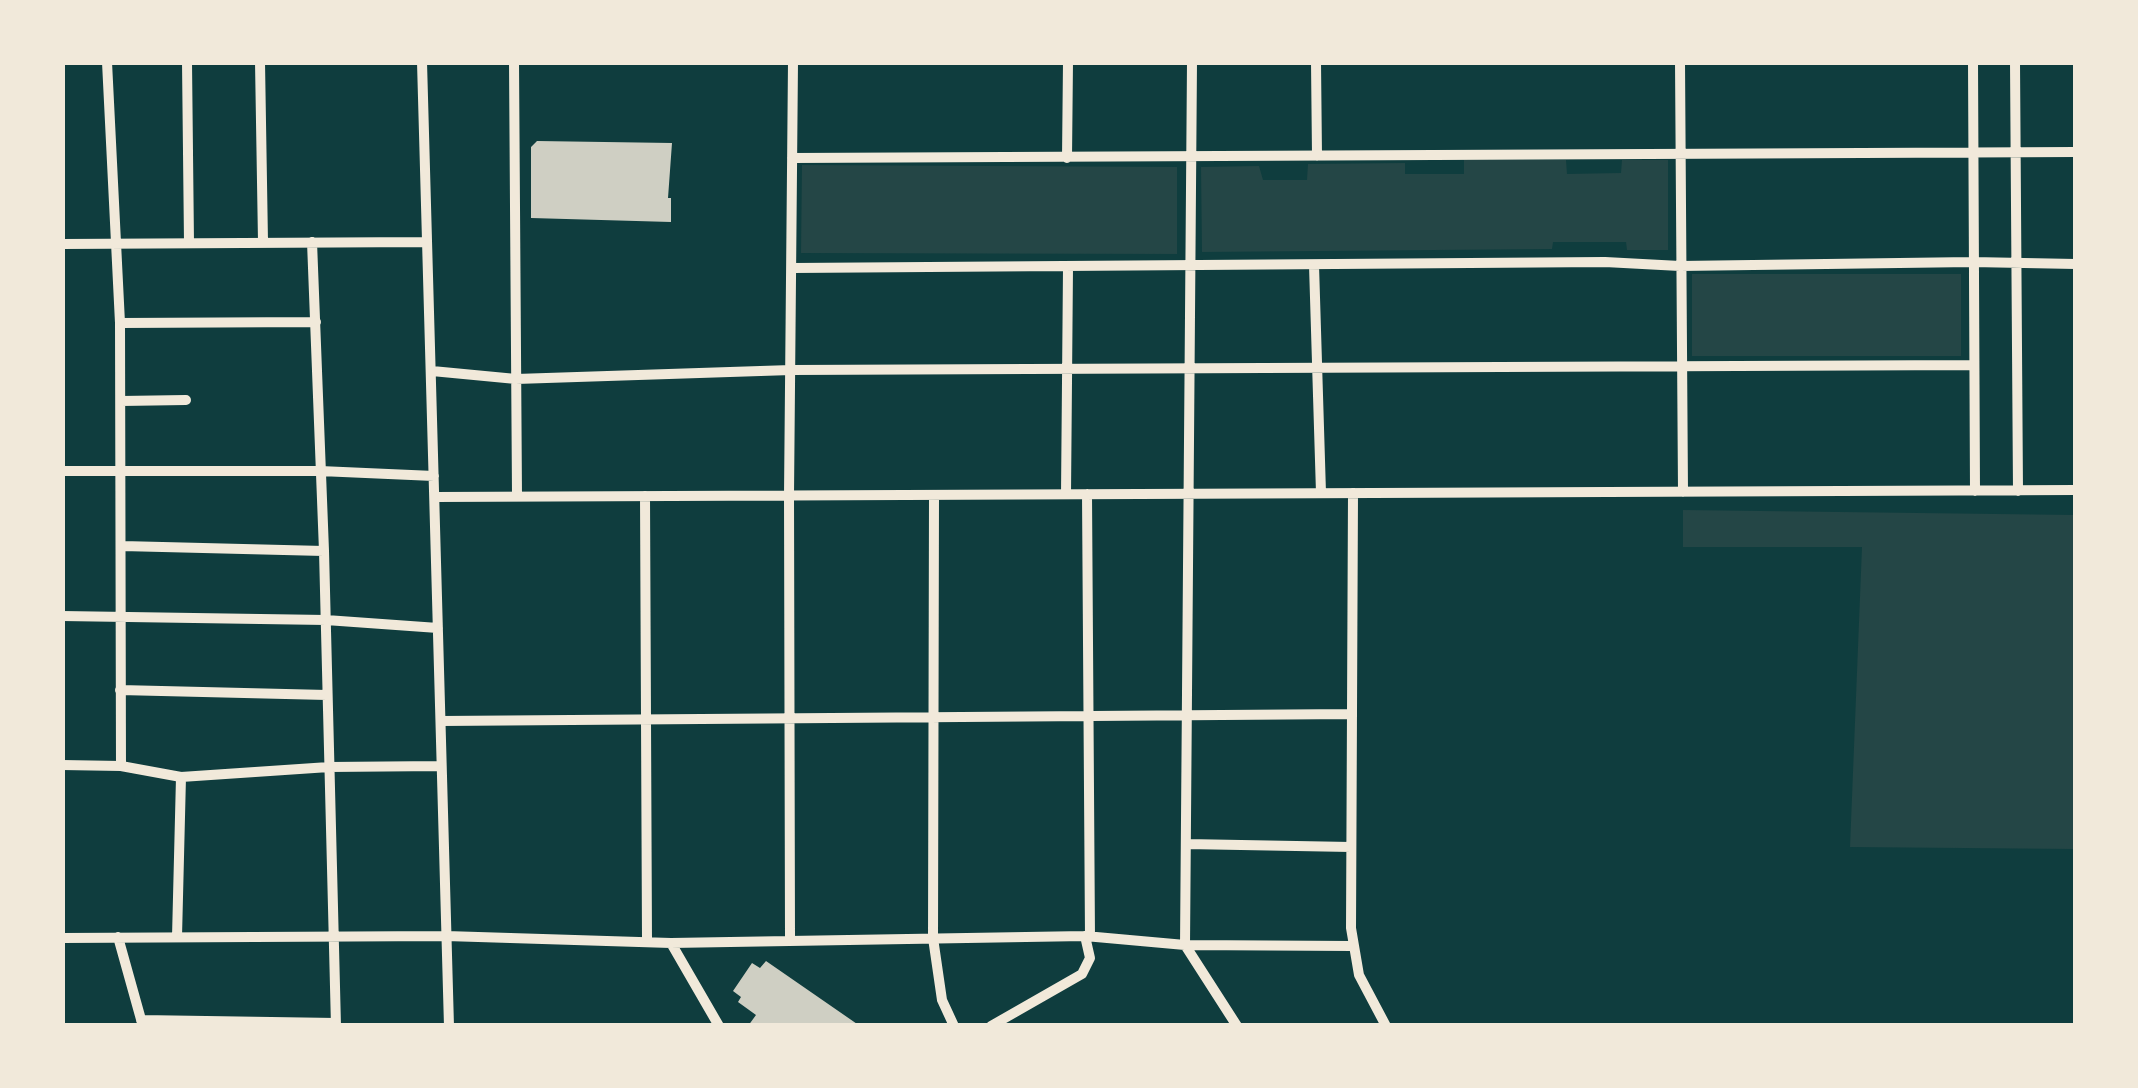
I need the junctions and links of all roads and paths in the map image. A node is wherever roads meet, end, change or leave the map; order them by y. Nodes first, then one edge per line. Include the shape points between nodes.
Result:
1 (107, 62) edge
2 (188, 62) edge
3 (260, 62) edge
4 (422, 62) edge
5 (514, 62) edge
6 (794, 62) edge
7 (1068, 62) edge
8 (1192, 62) edge
9 (1316, 62) edge
10 (1680, 62) edge
11 (1973, 62) edge
12 (2016, 62) edge
13 (2076, 152) edge
14 (1681, 153) junction
15 (2016, 153) junction
16 (1972, 154) junction
17 (1317, 156) junction
18 (1191, 157) junction
19 (792, 158) junction
20 (1067, 158) junction
21 (262, 242) junction
22 (312, 242) junction
23 (426, 242) junction
24 (189, 243) junction
25 (62, 244) edge
26 (116, 244) junction
27 (1972, 262) junction
28 (2014, 263) junction
29 (2076, 264) edge
30 (1314, 265) junction
31 (1680, 266) junction
32 (1191, 267) junction
33 (793, 268) junction
34 (1068, 268) junction
35 (120, 322) junction
36 (316, 322) junction
37 (1974, 365) junction
38 (1681, 366) junction
39 (1067, 368) junction
40 (1191, 368) junction
41 (1316, 368) junction
42 (791, 370) junction
43 (432, 371) junction
44 (516, 379) junction
45 (186, 400) dead end
46 (121, 401) junction
47 (120, 469) junction
48 (62, 470) edge
49 (320, 470) junction
50 (434, 476) junction
51 (2018, 490) junction
52 (2076, 490) edge
53 (1975, 491) junction
54 (1683, 492) junction
55 (1321, 493) junction
56 (1353, 493) junction
57 (1066, 494) junction
58 (1087, 494) junction
59 (1190, 494) junction
60 (789, 495) junction
61 (934, 495) junction
62 (436, 496) junction
63 (517, 496) junction
64 (645, 496) junction
65 (122, 546) junction
66 (324, 551) junction
67 (62, 616) edge
68 (122, 619) junction
69 (326, 620) junction
70 (438, 628) junction
71 (120, 690) junction
72 (328, 696) junction
73 (1352, 714) junction
74 (1089, 716) junction
75 (1188, 716) junction
76 (648, 717) junction
77 (936, 718) junction
78 (790, 720) junction
79 (441, 721) junction
80 (62, 766) edge
81 (121, 766) junction
82 (440, 766) junction
83 (330, 767) junction
84 (181, 777) junction
85 (1186, 844) junction
86 (1351, 848) junction
87 (334, 936) junction
88 (446, 936) junction
89 (1087, 936) junction
90 (118, 937) junction
91 (177, 937) junction
92 (62, 938) edge
93 (934, 938) junction
94 (790, 940) junction
95 (647, 941) junction
96 (671, 943) junction
97 (1184, 945) junction
98 (1352, 946) junction
99 (142, 1023) edge
100 (336, 1024) edge
101 (449, 1026) edge
102 (719, 1026) edge
103 (954, 1026) edge
104 (991, 1026) edge
105 (1237, 1026) edge
106 (1386, 1026) edge

1 - 26 street
2 - 24 street
3 - 21 street
4 - 23 street
5 - 44 street
6 - 19 street
7 - 20 street
8 - 18 street
9 - 17 street
10 - 14 street
11 - 16 street
12 - 15 street
13 - 15 street
14 - 16 street
14 - 17 street
14 - 31 street
15 - 16 street
15 - 28 street
16 - 27 street
17 - 18 street
18 - 20 street
18 - 32 street
19 - 20 street
19 - 33 street
21 - 22 street
21 - 24 street
22 - 23 street
22 - 36 street
23 - 43 street
24 - 26 street
25 - 26 street
26 - 35 street
27 - 28 street
27 - 31 street
27 - 37 street
28 - 29 street
28 - 51 street
30 - 31 street
30 - 32 street
30 - 41 street
31 - 38 street
32 - 34 street
32 - 40 street
33 - 34 street
33 - 42 street
34 - 39 street
35 - 36 street
35 - 46 street
36 - 49 street
37 - 38 street
37 - 53 street
38 - 41 street
38 - 54 street
39 - 40 street
39 - 42 street
39 - 57 street
40 - 41 street
40 - 59 street
41 - 55 street
42 - 44 street
42 - 60 street
43 - 44 street
43 - 50 street
44 - 63 street
45 - 46 street
46 - 47 street
47 - 48 street
47 - 49 street
47 - 65 street
49 - 50 street
49 - 66 street
50 - 62 street
51 - 52 street
51 - 53 street
53 - 54 street
54 - 56 street
55 - 56 street
55 - 59 street
56 - 73 street
57 - 58 street
57 - 61 street
58 - 59 street
58 - 74 street
59 - 75 street
60 - 61 street
60 - 64 street
60 - 78 street
61 - 77 street
62 - 63 street
62 - 70 street
63 - 64 street
64 - 76 street
65 - 66 street
65 - 68 street
66 - 69 street
67 - 68 street
68 - 69 street
68 - 71 street
69 - 70 street
69 - 72 street
70 - 79 street
71 - 72 street
71 - 81 street
72 - 83 street
73 - 75 street
73 - 86 street
74 - 75 street
74 - 77 street
74 - 89 street
75 - 85 street
76 - 78 street
76 - 79 street
76 - 95 street
77 - 78 street
77 - 93 street
78 - 94 street
79 - 82 street
80 - 81 street
81 - 84 street
82 - 83 street
82 - 88 street
83 - 84 street
83 - 87 street
84 - 91 street
85 - 86 street
85 - 97 street
86 - 98 street
87 - 88 street
87 - 91 street
87 - 100 street
88 - 95 street
88 - 101 street
89 - 93 street
89 - 97 street
89 - 104 street via 1090,958 1082,974
90 - 91 street
90 - 92 street
90 - 99 street
93 - 94 street
93 - 103 street via 942,1000
94 - 96 street
95 - 96 street
96 - 102 street
97 - 98 street
97 - 105 street
98 - 106 street
99 - 100 street

